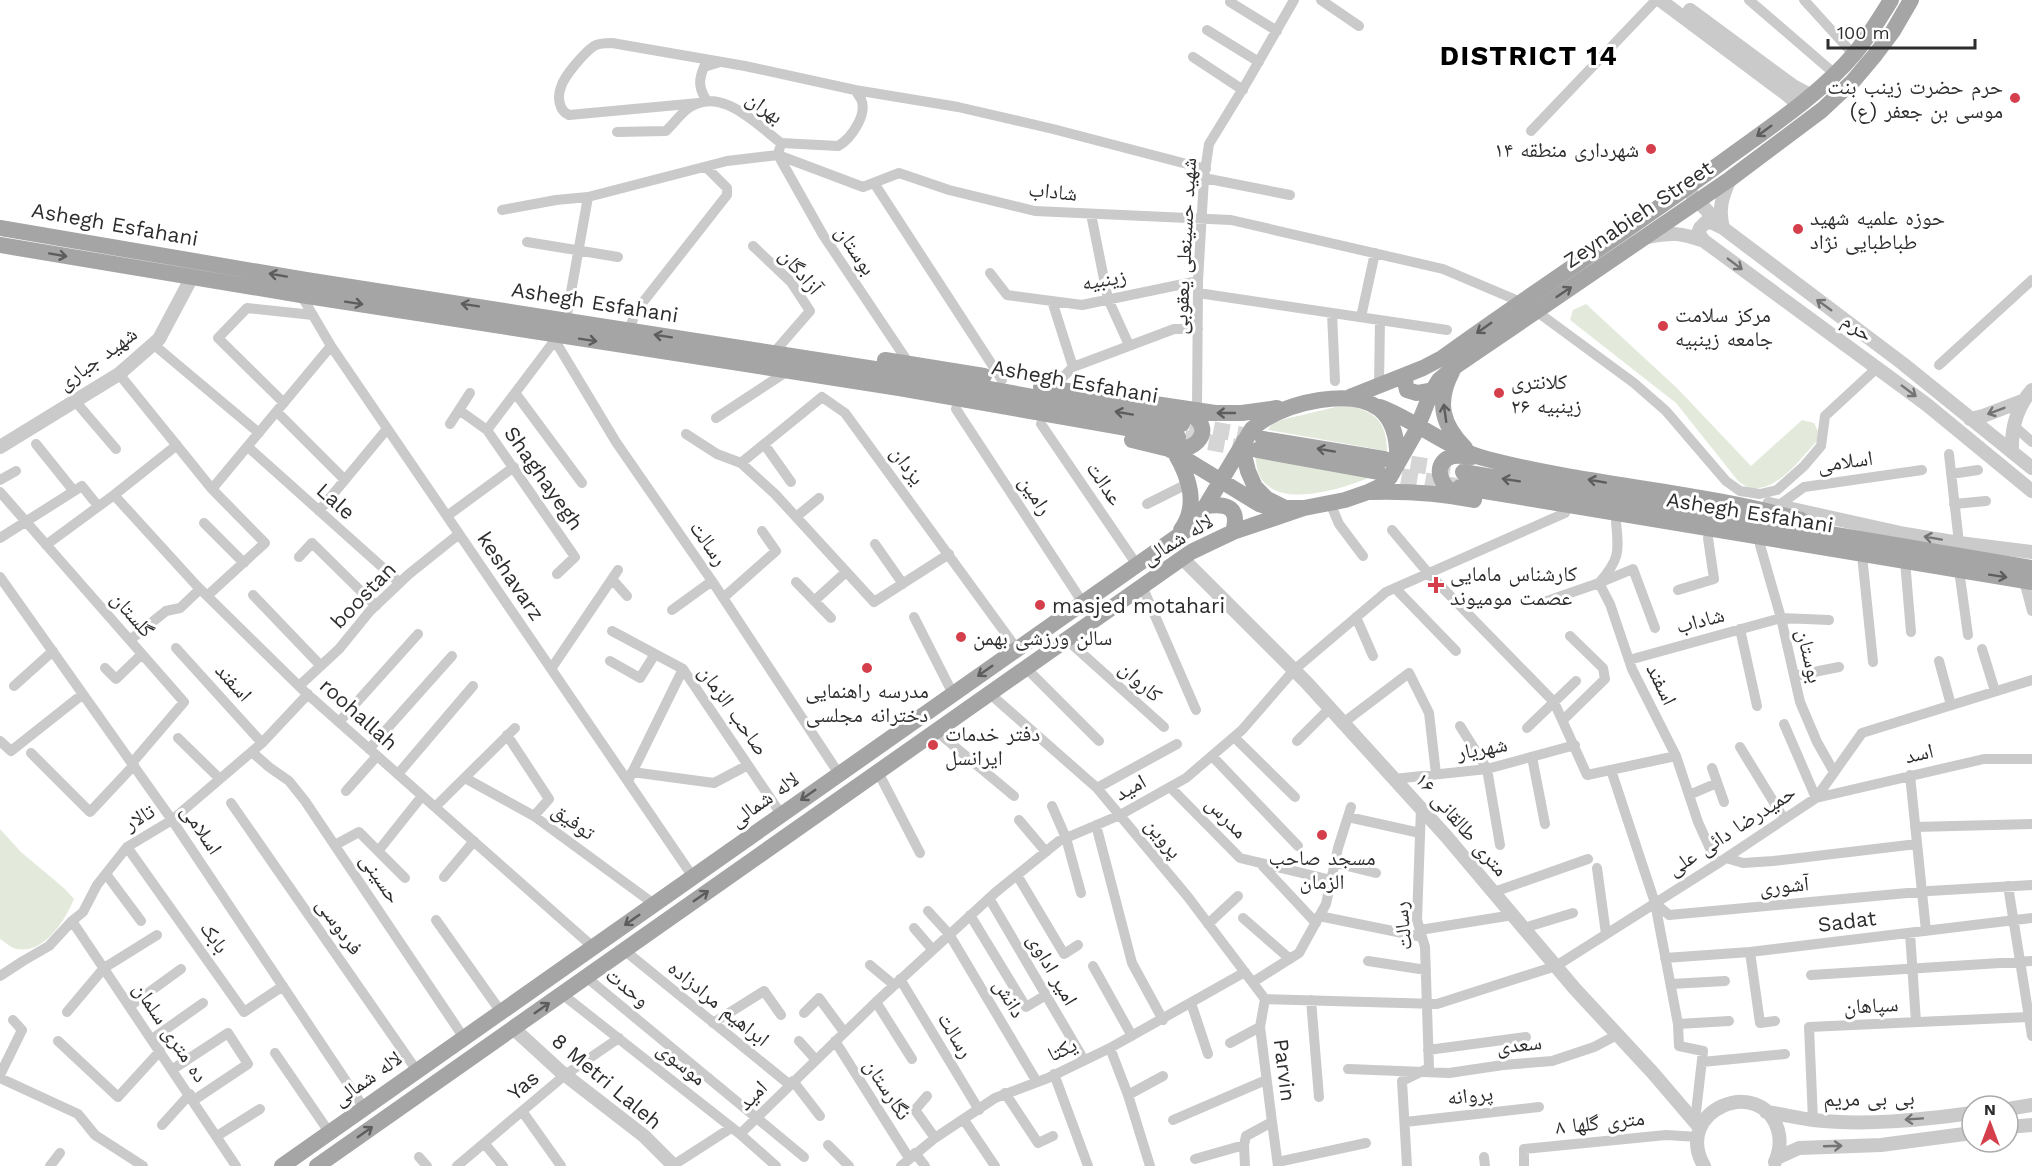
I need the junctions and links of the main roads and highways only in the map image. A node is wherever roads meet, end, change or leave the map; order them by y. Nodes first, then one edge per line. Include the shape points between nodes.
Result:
1 (1891, 0) edge
2 (1911, 0) edge
3 (0, 228) edge
4 (0, 245) edge
5 (702, 350) junction
6 (1456, 366) junction
7 (1407, 375) junction
8 (1433, 390) junction
9 (1350, 398) junction
10 (1305, 403) junction
11 (1370, 403) junction
12 (1175, 407) junction
13 (1418, 426) junction
14 (1176, 441) junction
15 (1255, 443) junction
16 (1478, 456) junction
17 (1386, 465) junction
18 (1462, 479) tunnel mouth
19 (1220, 480) junction
20 (1368, 492) junction
21 (1478, 501) junction
22 (1206, 506) junction
23 (1285, 508) junction
24 (1304, 508) junction
25 (1233, 532) junction
26 (1176, 537) junction
27 (1874, 551) junction
28 (2030, 577) edge
29 (906, 727) junction
30 (917, 744) junction
31 (440, 1055) junction
32 (442, 1078) junction
33 (396, 1085) junction
34 (398, 1109) junction
35 (282, 1166) edge
36 (317, 1166) edge

1 -> 7 main road, Zeynabieh Street via 1854,55 1810,95 1792,96 1686,188 1442,358
6 -> 2 main road, Zeynabieh Street via 1730,179 1822,110 1853,81 1893,31
5 -> 3 main road, Ashegh Esfahani via 629,330
4 -> 5 main road, Ashegh Esfahani via 553,337
5 - 12 main road via 777,349 908,362
5 - 14 main road, Ashegh Esfahani via 907,374
5 - 14 main road via 783,374 956,409 1149,443
6 - 8 main road, Zeynabieh Street
16 -> 6 main road via 1452,436 1443,414 1445,389
7 - 8 main road via 1407,390
7 - 9 main road, Zeynabieh Street
8 - 13 main road, Zeynabieh Street
9 - 10 main road
9 - 11 main road
10 -> 12 main road via 1242,413
10 - 15 main road, لاله شمالی via 1261,421 1252,429
11 - 13 main road
11 - 17 main road via 1395,432 1398,448
12 - 14 main road via 1199,420 1203,429 1196,444 1181,450
13 - 16 main road
13 - 17 main road, Zeynabieh Street
14 - 19 main road
14 - 26 main road via 1189,483 1191,507 1186,524
15 - 17 main road
15 - 19 main road, لاله شمالی
15 - 23 main road via 1246,463 1256,487 1267,499
16 - 21 main road via 1448,458 1440,472 1445,488
27 -> 16 main road via 1774,512
17 - 20 main road, Zeynabieh Street via 1390,477
18 - 27 main road, Ashegh Esfahani
19 - 22 main road, لاله شمالی
19 - 23 main road via 1259,504
20 - 21 main road via 1412,491
20 - 24 main road
21 - 27 main road via 1760,545
22 - 25 main road via 1218,504 1234,512
22 - 26 main road, لاله شمالی via 1194,523
23 - 24 main road
24 - 25 main road, لاله شمالی
25 - 30 main road, لاله شمالی via 1182,558
26 -> 29 main road, لاله شمالی
27 - 28 main road, Ashegh Esfahani
27 -> 28 main road, Ashegh Esfahani via 1905,561
29 - 30 main road
29 -> 31 main road, لاله شمالی
32 -> 30 main road, لاله شمالی
31 - 32 main road via 426,1068 426,1076
31 - 33 main road, لاله شمالی
32 - 34 main road, لاله شمالی
33 - 34 main road via 411,1091
33 - 35 main road, لاله شمالی
36 -> 34 main road, لاله شمالی

